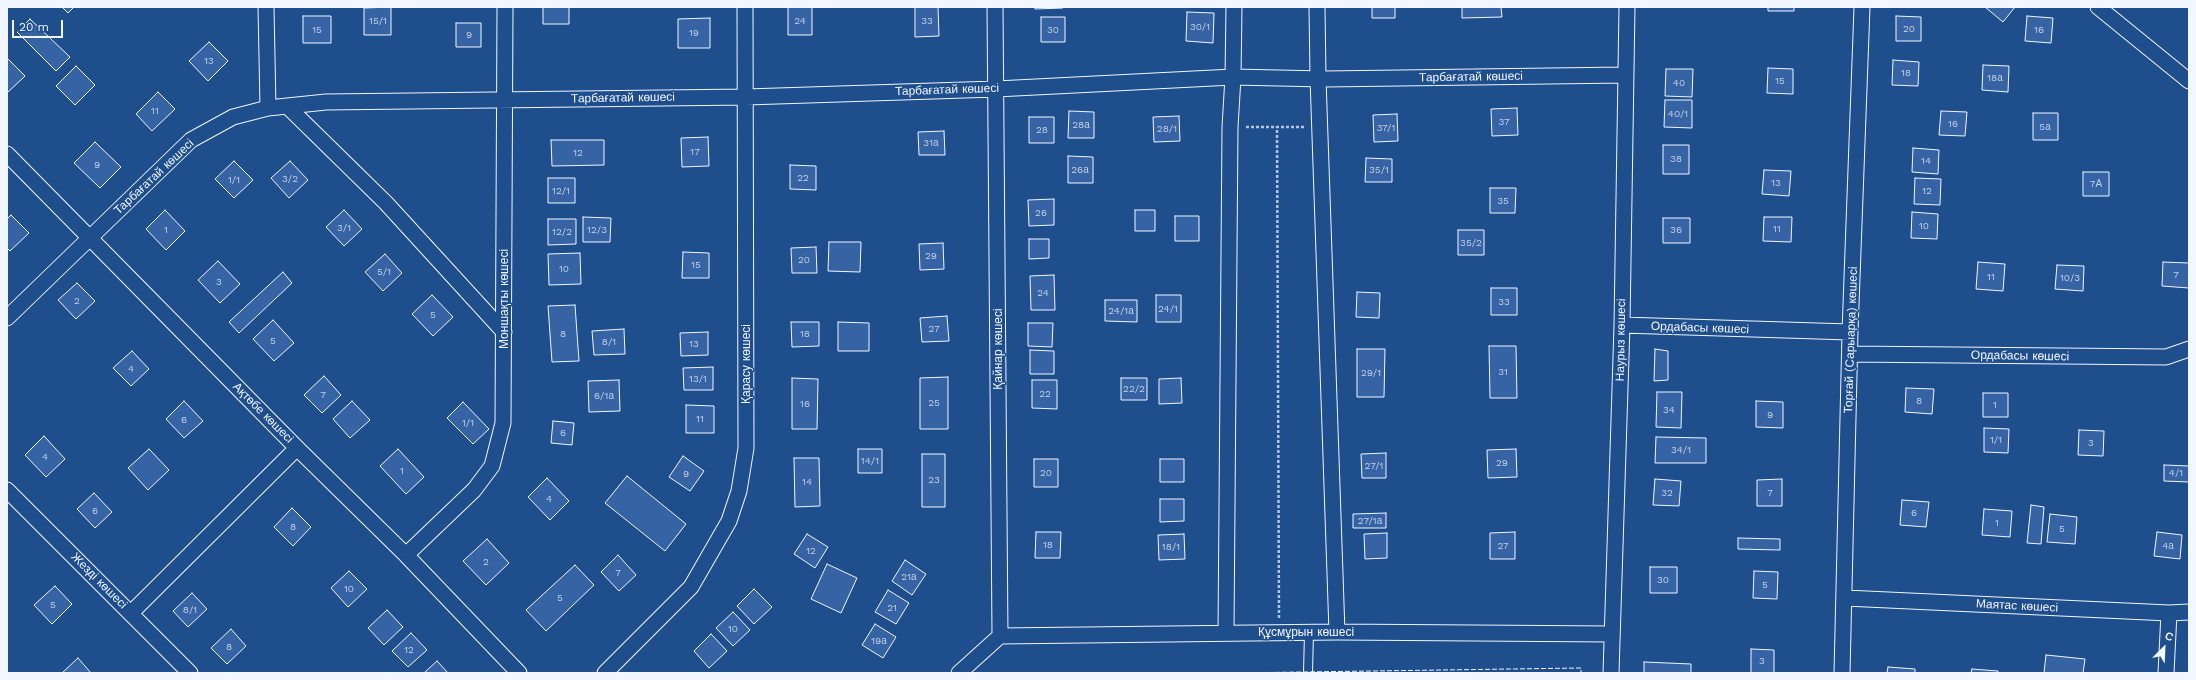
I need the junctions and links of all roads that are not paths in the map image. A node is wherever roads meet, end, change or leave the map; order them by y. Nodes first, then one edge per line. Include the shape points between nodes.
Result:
1 (266, 7) edge
2 (505, 7) edge
3 (745, 7) edge
4 (995, 7) edge
5 (1234, 7) edge
6 (1317, 7) edge
7 (1627, 7) edge
8 (1862, 7) edge
9 (2098, 7) edge
10 (1625, 75) junction
11 (1234, 77) junction
12 (1318, 78) junction
13 (2189, 81) edge
14 (996, 89) junction
15 (746, 97) junction
16 (505, 100) junction
17 (287, 106) junction
18 (268, 108) junction
19 (7, 154) edge
20 (89, 238) junction
21 (7, 318) edge
22 (1622, 325) junction
23 (504, 332) junction
24 (1850, 332) junction
25 (2189, 350) edge
26 (1850, 354) junction
27 (297, 448) junction
28 (7, 490) edge
29 (406, 555) junction
30 (1845, 598) junction
31 (2189, 612) edge
32 (131, 613) junction
33 (2169, 613) junction
34 (1309, 632) junction
35 (1337, 632) junction
36 (1226, 633) junction
37 (1612, 634) junction
38 (1000, 636) junction
39 (190, 673) edge
40 (519, 673) edge
41 (605, 673) edge
42 (959, 673) edge
43 (1308, 673) edge
44 (1611, 673) edge
45 (1842, 673) edge
46 (2166, 673) edge

1 - 18 street
2 - 16 street, Моншақты көшесі
3 - 15 street, Қарасу көшесі
4 - 14 street, Қайнар көшесі
5 - 11 street
6 - 12 street
7 - 10 street, Наурыз көшесі
8 - 24 street, Торғай (Сарыарқа) көшесі
9 - 13 street
10 - 12 street, Тарбағатай көшесі
10 - 22 street, Наурыз көшесі
11 - 12 street, Тарбағатай көшесі
11 - 14 street, Тарбағатай көшесі
11 - 36 street via 1230,127
12 - 35 street
14 - 15 street, Тарбағатай көшесі
14 - 38 street, Қайнар көшесі
15 - 16 street, Тарбағатай көшесі
15 - 41 street, Қарасу көшесі via 746,448 739,491 730,521 691,587
16 - 17 street, Тарбағатай көшесі via 326,102
16 - 23 street, Моншақты көшесі
17 - 18 street, Тарбағатай көшесі
17 - 23 street via 386,203
18 - 20 street, Тарбағатай көшесі via 233,117 192,140
19 - 20 street, Ақтөбе көшесі
20 - 21 street, Тарбағатай көшесі
20 - 27 street, Ақтөбе көшесі
22 - 24 street, Ордабасы көшесі
22 - 37 street, Наурыз көшесі
23 - 29 street, Моншақты көшесі via 503,423 492,466 474,490
24 - 26 street, Торғай (Сарыарқа) көшесі
25 - 26 street, Ордабасы көшесі via 2166,357
26 - 30 street, Торғай (Сарыарқа) көшесі
27 - 29 street, Ақтөбе көшесі
27 - 32 street
28 - 32 street, Жезді көшесі
29 - 40 street, Ақтөбе көшесі
30 - 33 street, Маятас көшесі
30 - 45 street, Торғай (Сарыарқа) көшесі
31 - 33 street, Маятас көшесі
32 - 39 street, Жезді көшесі
33 - 46 street
34 - 35 street, Құсмұрын көшесі
34 - 36 street, Құсмұрын көшесі
34 - 43 lane
35 - 37 street, Құсмұрын көшесі
36 - 38 street, Құсмұрын көшесі
37 - 44 street, Наурыз көшесі
38 - 42 street

